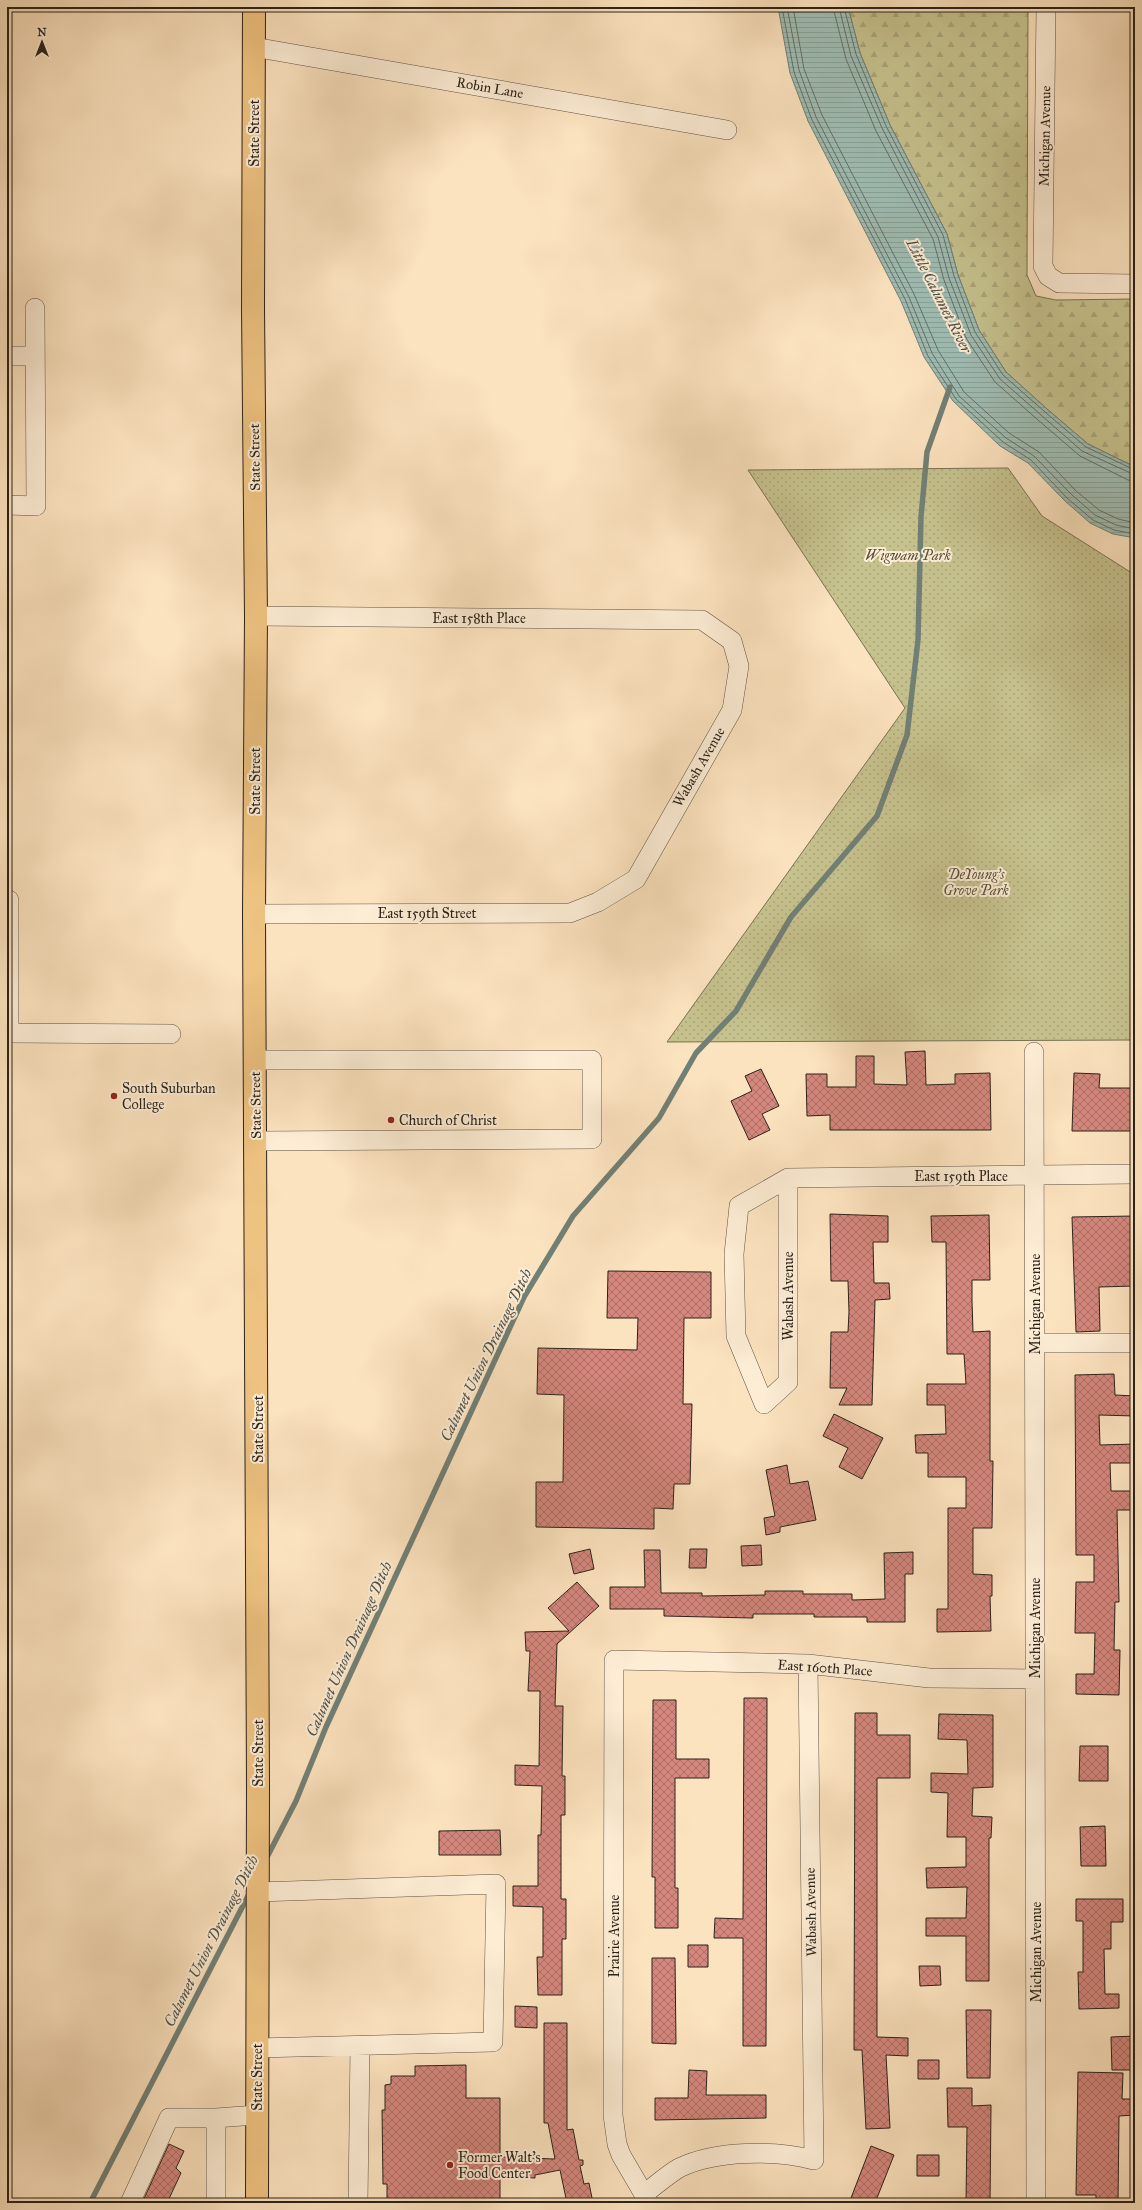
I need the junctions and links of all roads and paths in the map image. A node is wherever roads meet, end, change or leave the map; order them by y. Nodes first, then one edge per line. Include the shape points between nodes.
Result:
1 (254, 7) edge
2 (1046, 7) edge
3 (254, 47) junction
4 (727, 130) dead end
5 (1135, 284) edge
6 (35, 308) dead end
7 (7, 356) edge
8 (35, 356) junction
9 (7, 505) edge
10 (256, 616) junction
11 (702, 620) joint
12 (7, 900) edge
13 (598, 902) joint
14 (254, 914) junction
15 (8, 1033) edge
16 (171, 1034) dead end
17 (1034, 1052) dead end
18 (256, 1060) junction
19 (257, 1141) junction
20 (1135, 1174) edge
21 (1035, 1176) junction
22 (788, 1178) junction
23 (1035, 1343) junction
24 (1135, 1343) edge
25 (614, 1660) joint
26 (808, 1664) junction
27 (1035, 1678) junction
28 (258, 1892) junction
29 (360, 2046) junction
30 (258, 2048) junction
31 (257, 2116) junction
32 (216, 2118) junction
33 (647, 2198) edge
34 (130, 2203) edge
35 (216, 2203) edge
36 (257, 2203) edge
37 (358, 2203) edge
38 (1036, 2203) edge

1 - 3 main road, State Street
2 - 5 street, Michigan Avenue via 1044,266 1048,276 1059,283
3 - 4 street, Robin Lane
3 - 10 main road, State Street
6 - 8 street
7 - 8 street
8 - 9 street via 36,506
10 - 11 street, East 158th Place
10 - 14 main road, State Street
11 - 13 street, Wabash Avenue via 732,641 740,666 732,710 636,879
12 - 15 street
13 - 14 street, East 159th Street via 570,913
14 - 18 main road, State Street
15 - 16 street
17 - 21 street, Michigan Avenue
18 - 19 main road, State Street
18 - 19 street via 592,1060 592,1140
19 - 28 main road, State Street
20 - 21 street, East 159th Place
21 - 22 street, East 159th Place
21 - 23 street, Michigan Avenue
22 - 22 street, Wabash Avenue via 788,1382 764,1404 736,1336 734,1254 740,1206
23 - 24 street
23 - 27 street, Michigan Avenue
25 - 26 street, East 160th Place
25 - 33 street, Prairie Avenue via 613,2115 621,2155
26 - 27 street, East 160th Place via 929,1678
26 - 33 street, Wabash Avenue via 814,2160 791,2154 751,2154 710,2159 679,2168
27 - 38 street, Michigan Avenue
28 - 29 street via 496,1884 493,2042
28 - 30 main road, State Street
29 - 30 street
29 - 37 street
30 - 31 main road, State Street
31 - 32 street
31 - 36 main road, State Street
32 - 34 street via 169,2118
32 - 35 street

